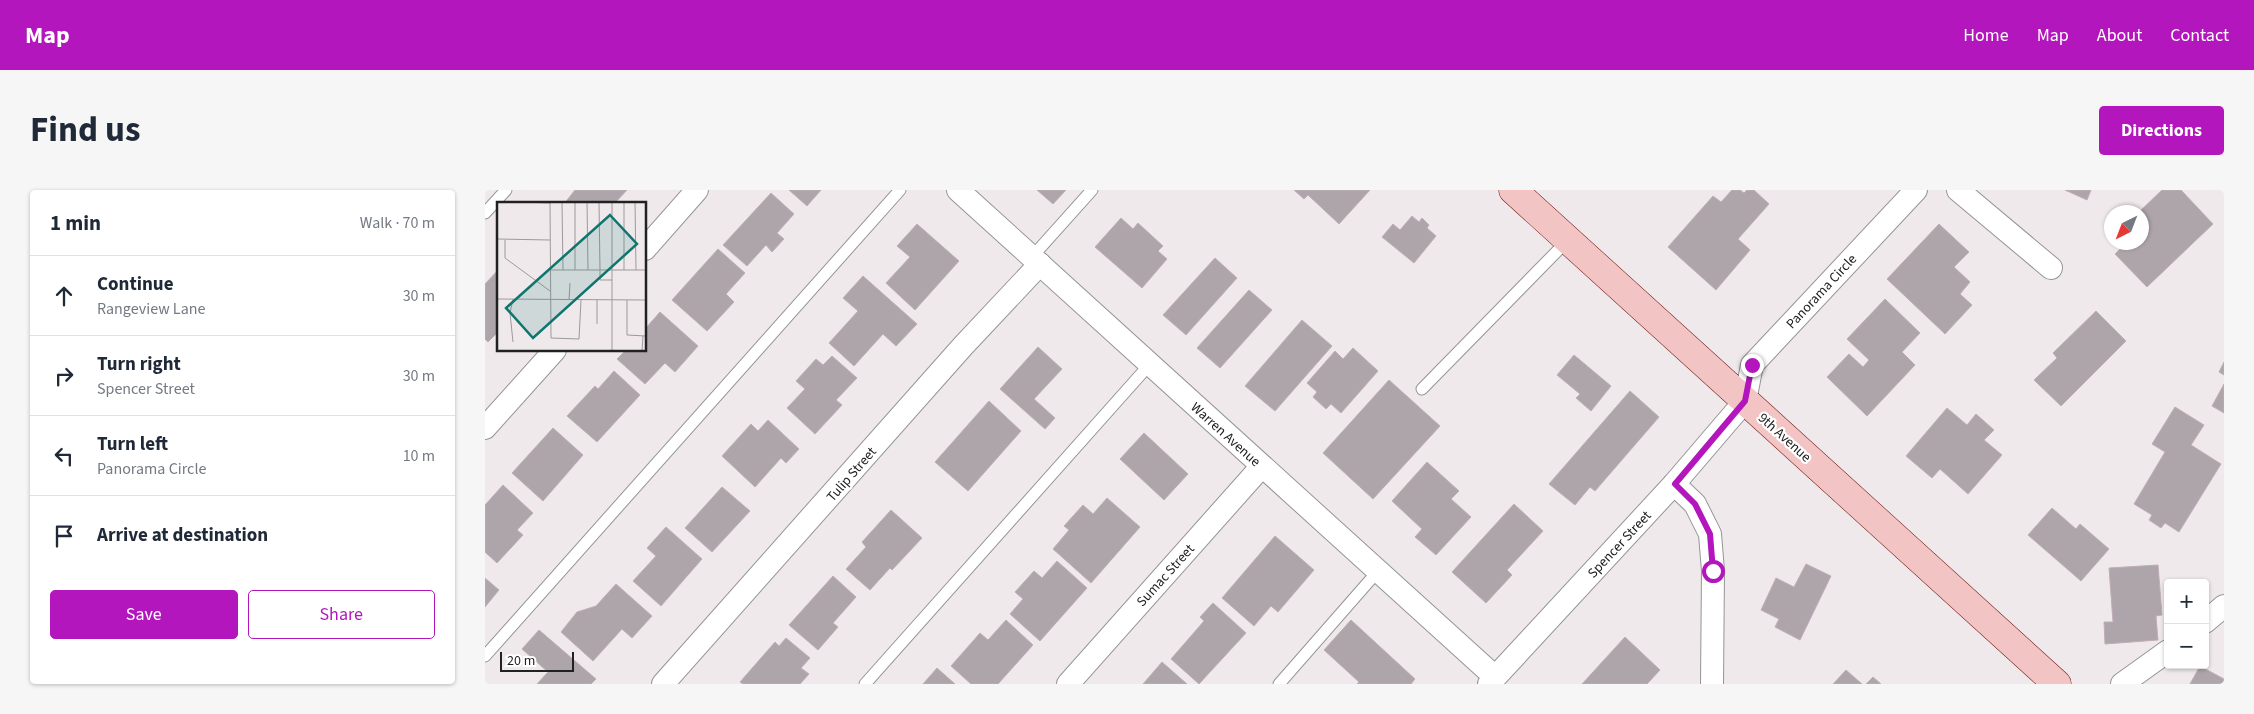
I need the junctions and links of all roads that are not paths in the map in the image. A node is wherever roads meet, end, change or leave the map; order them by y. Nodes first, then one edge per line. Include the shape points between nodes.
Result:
1 (505, 190) edge
2 (697, 190) edge
3 (900, 190) edge
4 (958, 190) edge
5 (1092, 190) edge
6 (1513, 190) edge
7 (1915, 190) edge
8 (1958, 190) edge
9 (485, 213) edge
10 (1568, 240) junction
11 (646, 248) edge
12 (1036, 261) junction
13 (2051, 268) dead end
14 (554, 351) edge
15 (1150, 364) junction
16 (1422, 389) dead end
17 (1745, 401) junction
18 (485, 428) edge
19 (1262, 466) junction
20 (1675, 484) junction
21 (1379, 571) junction
22 (2224, 606) edge
23 (2209, 619) edge
24 (2164, 655) edge
25 (485, 656) edge
26 (1492, 681) edge
27 (663, 684) edge
28 (865, 684) edge
29 (1068, 684) edge
30 (1279, 684) edge
31 (1712, 684) edge
32 (2057, 684) edge
33 (2122, 684) edge

1 - 9 lane
2 - 11 street
3 - 25 lane
4 - 12 street, Warren Avenue
5 - 12 lane
6 - 10 main road, 9th Avenue
7 - 17 street, Panorama Circle via 1752,365
8 - 13 street
10 - 16 lane
10 - 17 main road, 9th Avenue
12 - 15 street, Warren Avenue
12 - 27 street, Tulip Street
14 - 18 street
15 - 19 street, Warren Avenue
15 - 28 lane
17 - 20 street, Spencer Street
17 - 32 main road, 9th Avenue
19 - 21 street, Warren Avenue
19 - 29 street, Sumac Street
20 - 26 street, Spencer Street
20 - 31 street via 1695,504 1710,534 1713,571
21 - 26 street, Warren Avenue
21 - 30 lane
22 - 23 street
24 - 33 street

